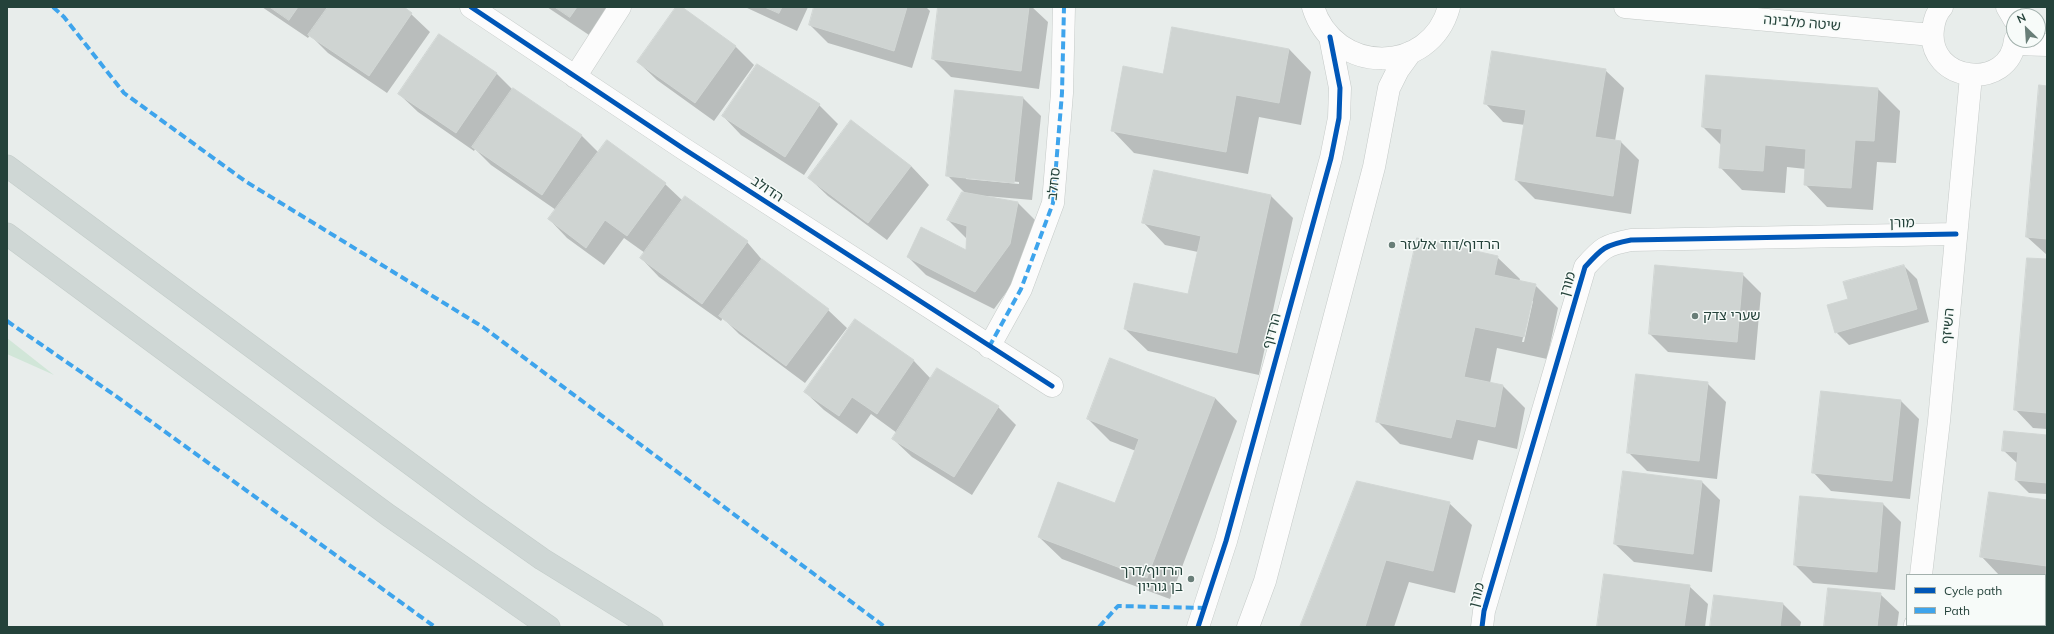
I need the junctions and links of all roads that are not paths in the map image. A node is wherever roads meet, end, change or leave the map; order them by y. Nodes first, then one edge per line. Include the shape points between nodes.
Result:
1 (471, 7) edge
2 (620, 7) edge
3 (1064, 7) edge
4 (1449, 7) edge
5 (1625, 7) edge
6 (1942, 7) edge
7 (1312, 11) edge
8 (1932, 35) junction
9 (1330, 37) junction
10 (2013, 48) edge
11 (1411, 52) junction
12 (1971, 76) junction
13 (575, 77) junction
14 (7, 166) edge
15 (7, 234) edge
16 (1956, 234) junction
17 (989, 347) junction
18 (1052, 386) dead end
19 (1921, 574) edge
20 (550, 627) edge
21 (652, 627) edge
22 (1198, 627) edge
23 (1248, 627) edge
24 (1482, 627) edge

1 - 13 street, הדולב
2 - 13 street
3 - 17 street, סחלב via 1062,93 1053,203 1021,289
4 - 11 street via 1444,22 1437,31 1421,47
5 - 8 street, שיטה מלבינה
6 - 8 street via 1934,22
7 - 9 street
8 - 12 street via 1937,53 1948,67
9 - 11 street via 1347,50 1367,58 1389,58
9 - 22 street, הרדוף via 1340,88 1331,158 1233,518
10 - 12 street via 2009,57 1999,68 1986,74
11 - 23 street via 1389,88 1374,167 1265,581
12 - 16 street, השיזף
13 - 17 street, הדולב
14 - 21 main road via 542,559
15 - 20 main road via 388,515
16 - 19 street, השיזף via 1939,421
16 - 24 street, מורן via 1631,240 1609,244 1598,253 1585,267 1486,604
17 - 18 street, הדולב

